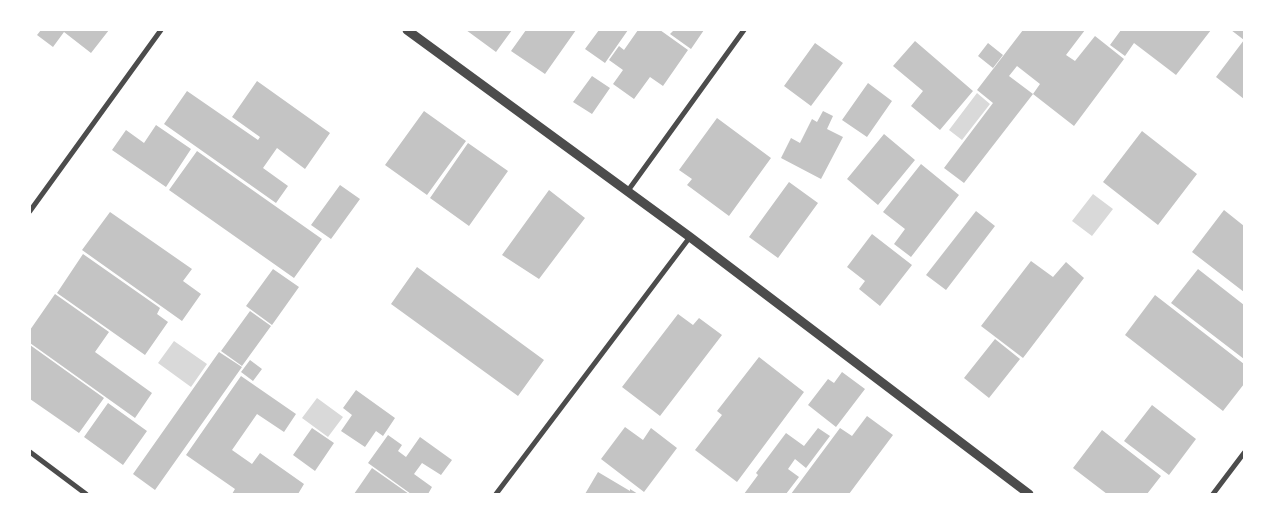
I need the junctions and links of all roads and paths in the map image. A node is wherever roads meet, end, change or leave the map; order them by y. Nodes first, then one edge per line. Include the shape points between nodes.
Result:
1 (161, 30) edge
2 (407, 30) edge
3 (744, 30) edge
4 (627, 192) junction
5 (30, 212) edge
6 (690, 237) junction
7 (30, 452) edge
8 (1244, 453) edge
9 (86, 494) edge
10 (496, 494) edge
11 (1029, 494) edge
12 (1213, 494) edge

1 - 5 street
2 - 4 street
3 - 4 street
4 - 6 street
6 - 10 street
6 - 11 street
7 - 9 street
8 - 12 street

